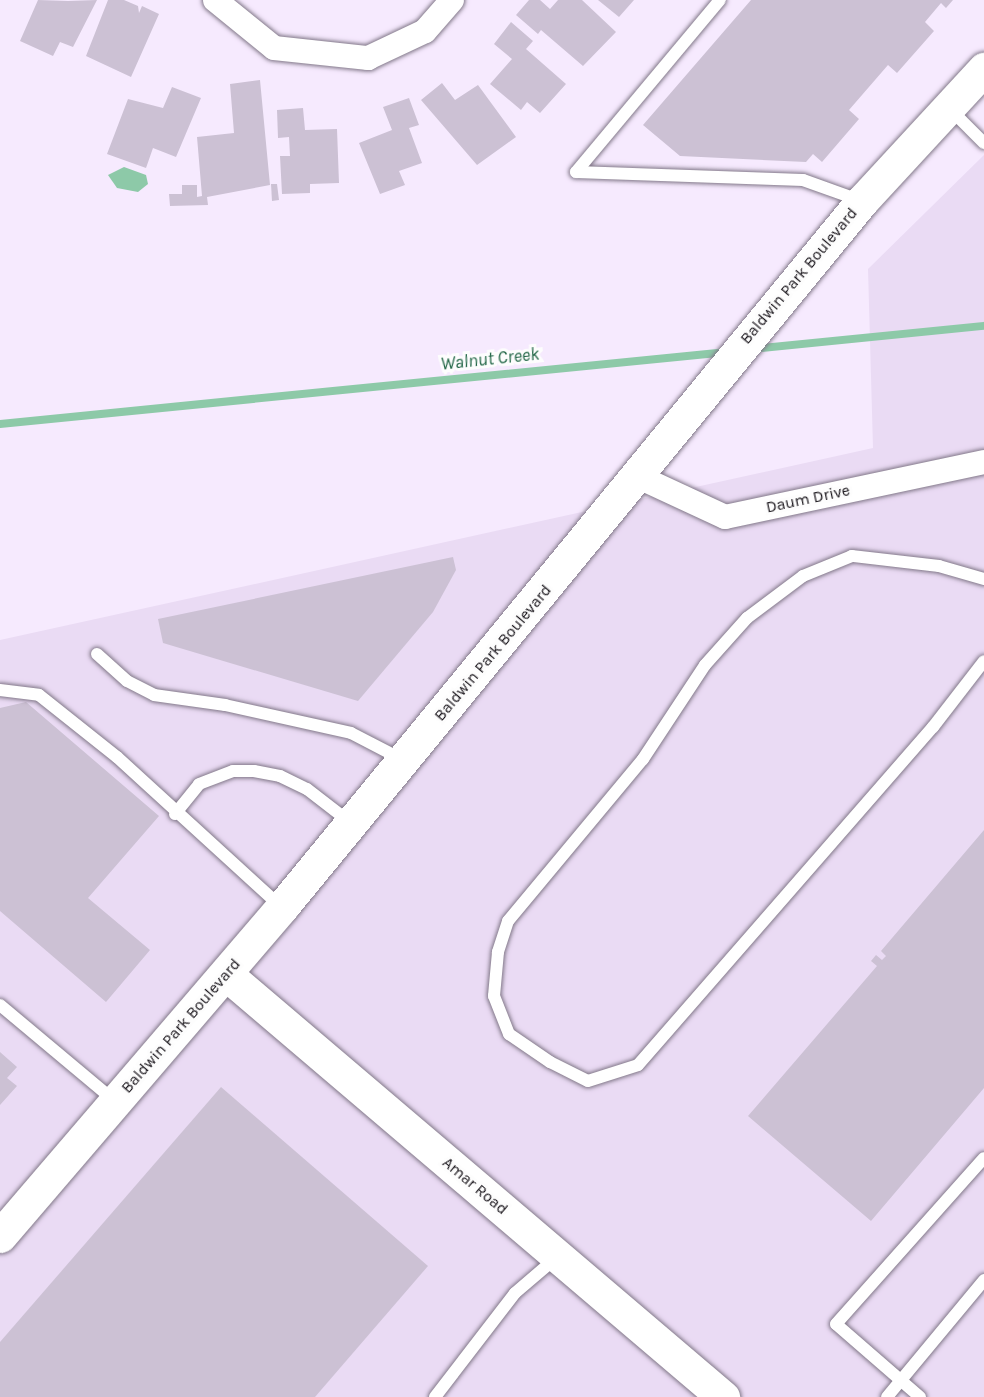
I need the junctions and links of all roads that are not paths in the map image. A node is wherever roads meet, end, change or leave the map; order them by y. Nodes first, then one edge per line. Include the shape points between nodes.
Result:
1 (215, 0) edge
2 (452, 0) edge
3 (720, 0) edge
4 (984, 69) edge
5 (950, 109) junction
6 (984, 143) edge
7 (862, 201) junction
8 (984, 462) edge
9 (648, 465) junction
10 (984, 579) edge
11 (97, 654) dead end
12 (984, 661) edge
13 (0, 690) edge
14 (404, 760) junction
15 (175, 814) junction
16 (352, 824) junction
17 (282, 907) junction
18 (226, 974) junction
19 (0, 1005) edge
20 (116, 1102) junction
21 (984, 1158) edge
22 (0, 1236) edge
23 (558, 1257) junction
24 (984, 1280) edge
25 (900, 1380) junction
26 (435, 1397) edge
27 (723, 1397) edge
28 (887, 1397) edge
29 (920, 1397) edge

1 - 2 street via 274,48 368,58 425,31
3 - 7 lane via 576,172 803,180
4 - 5 main road, Baldwin Park Boulevard
5 - 6 lane
5 - 7 main road, Baldwin Park Boulevard
7 - 9 main road, Baldwin Park Boulevard via 690,407
8 - 9 street, Daum Drive via 725,517
9 - 14 main road, Baldwin Park Boulevard
10 - 12 lane via 928,565 852,556 803,576 747,618 705,665 643,759 508,921 498,952 494,996 508,1035 588,1081 638,1065 933,727
11 - 14 lane via 127,681 154,695 225,705 351,733
13 - 15 lane via 39,695 117,757
14 - 16 main road, Baldwin Park Boulevard
15 - 16 lane via 199,784 233,771 254,771 280,776 307,789
15 - 17 lane
16 - 17 main road, Baldwin Park Boulevard
17 - 18 main road, Baldwin Park Boulevard
18 - 20 main road, Baldwin Park Boulevard
18 - 23 main road, Amar Road
19 - 20 lane
20 - 22 main road, Baldwin Park Boulevard
21 - 25 lane via 837,1323
23 - 26 lane via 515,1293
23 - 27 main road, Amar Road
24 - 25 lane
25 - 28 lane
25 - 29 lane

